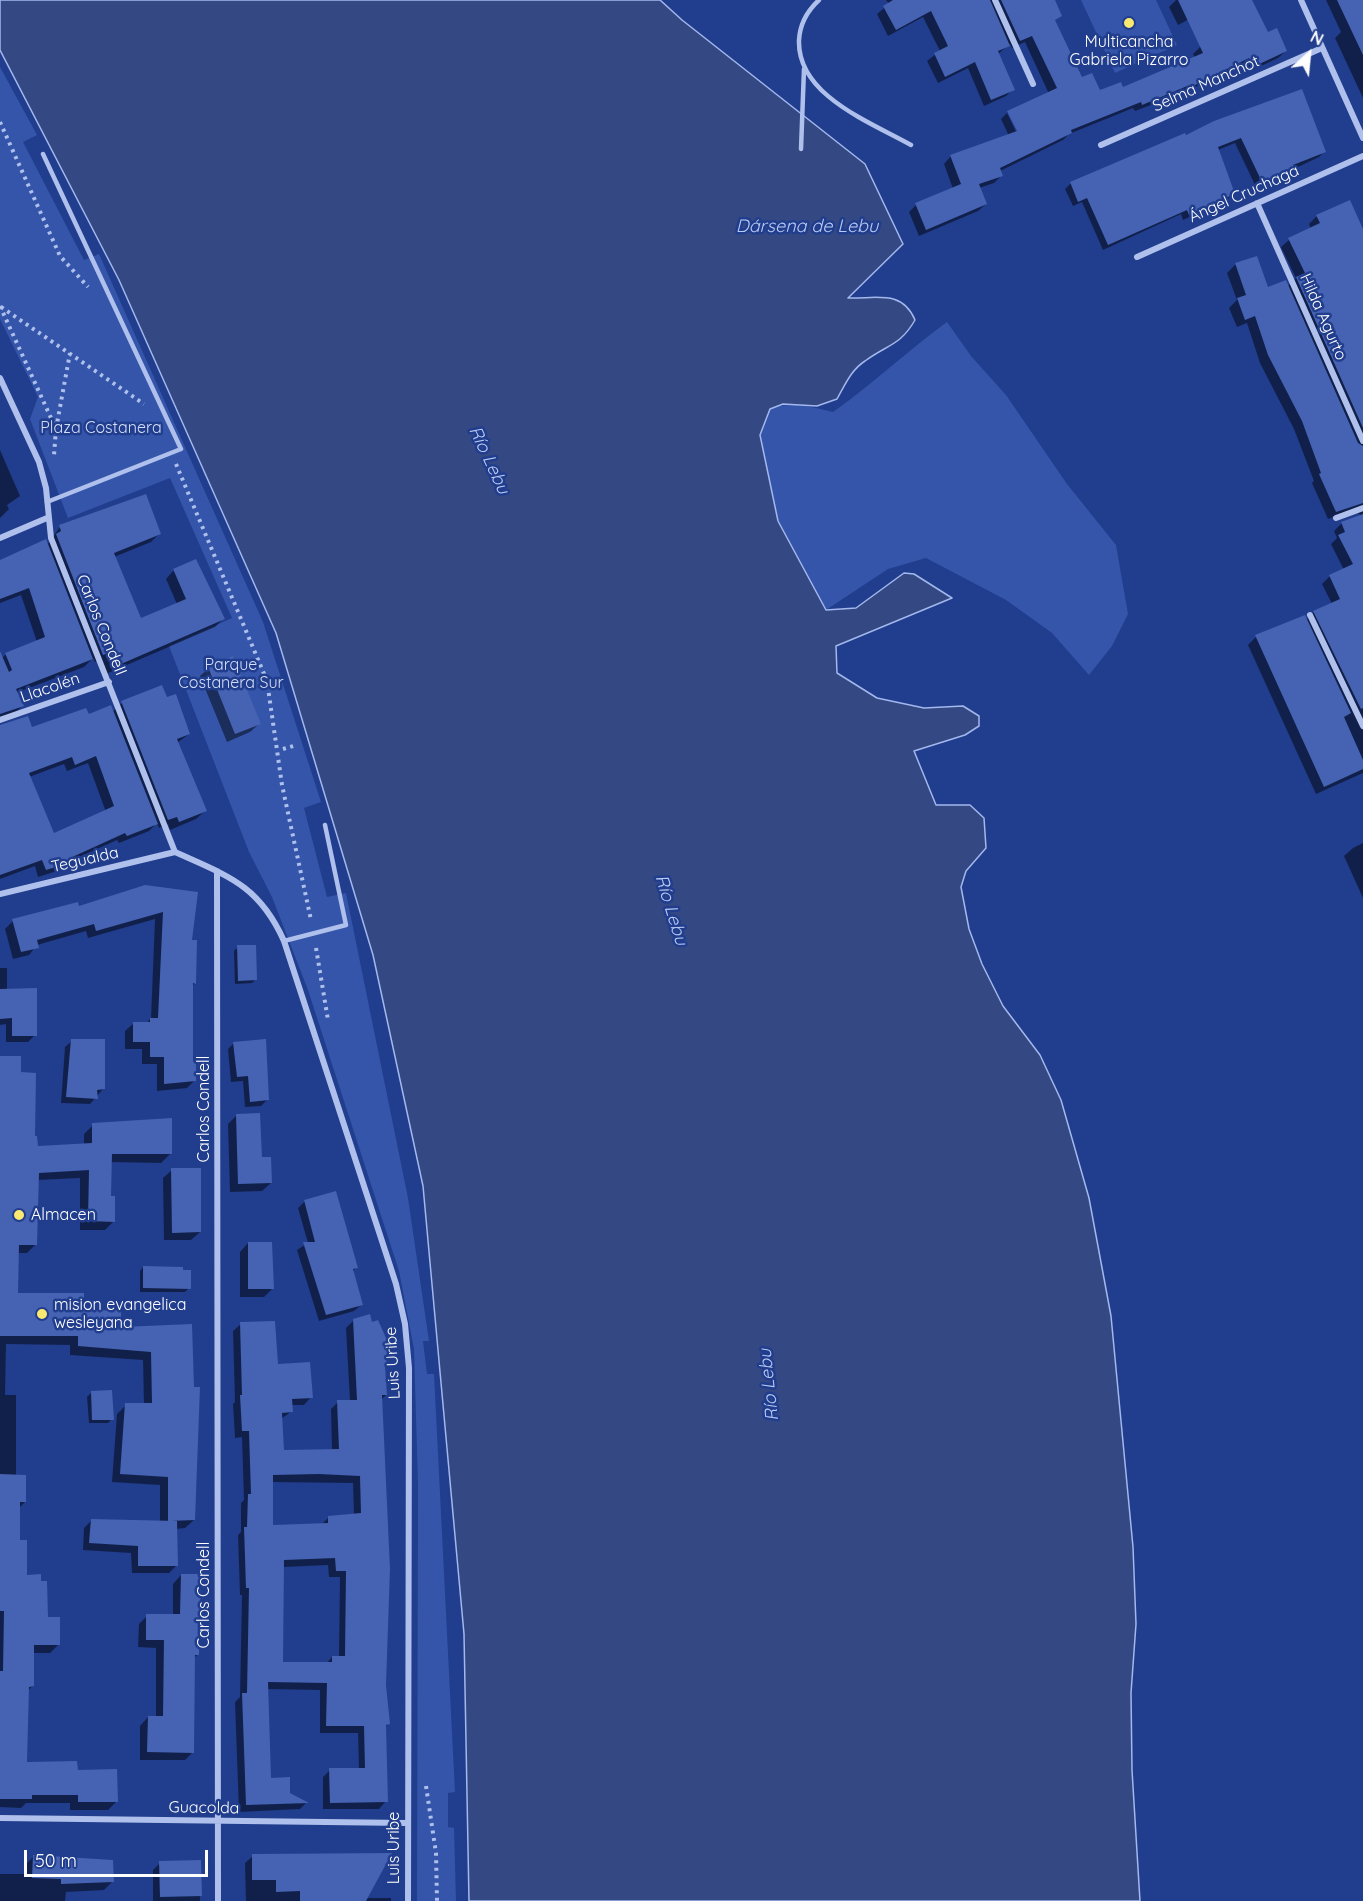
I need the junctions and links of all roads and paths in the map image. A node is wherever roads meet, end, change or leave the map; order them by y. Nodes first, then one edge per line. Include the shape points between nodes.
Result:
1 (819, 0) edge
2 (995, 0) edge
3 (1300, 0) edge
4 (1322, 48) junction
5 (804, 69) junction
6 (1034, 84) dead end
7 (1363, 138) edge
8 (911, 145) dead end
9 (1101, 145) dead end
10 (801, 149) dead end
11 (43, 154) dead end
12 (1363, 156) edge
13 (1257, 203) junction
14 (1137, 258) dead end
15 (0, 306) edge
16 (70, 353) junction
17 (0, 378) edge
18 (153, 410) dead end
19 (56, 429) junction
20 (1363, 441) edge
21 (53, 457) dead end
22 (47, 502) junction
23 (1363, 508) edge
24 (47, 518) junction
25 (1336, 518) dead end
26 (0, 538) edge
27 (1310, 615) dead end
28 (109, 682) junction
29 (0, 720) edge
30 (1363, 726) edge
31 (297, 745) dead end
32 (282, 749) dead end
33 (325, 825) dead end
34 (175, 852) junction
35 (217, 872) junction
36 (0, 894) edge
37 (284, 941) junction
38 (0, 1818) edge
39 (218, 1822) junction
40 (407, 1823) junction
41 (218, 1901) edge
42 (408, 1901) edge

1 - 5 lane via 810,9 800,33
2 - 6 street
3 - 4 street
4 - 7 street
4 - 9 street, Selma Manchot
5 - 8 lane via 814,85 836,102
5 - 10 lane
11 - 22 lane via 181,448
12 - 13 street, Ángel Cruchaga
13 - 14 street, Ángel Cruchaga
13 - 20 street, Hilda Agurto
15 - 16 path
15 - 19 path
16 - 18 path
16 - 19 path
17 - 22 street, Carlos Condell via 39,462
19 - 21 path
22 - 24 street, Carlos Condell
23 - 25 street
24 - 26 street
24 - 28 street, Carlos Condell via 51,538
27 - 30 street
28 - 29 street, Llacolén
28 - 34 street, Carlos Condell
31 - 32 path
33 - 37 lane via 346,926
34 - 35 street
34 - 36 street, Tegualda
35 - 37 street, Luis Uribe via 256,896
35 - 39 street, Carlos Condell
37 - 40 street, Luis Uribe via 396,1284 405,1324 409,1368
38 - 39 street, Guacolda
39 - 40 street, Guacolda
39 - 41 street, Carlos Condell
40 - 42 street, Luis Uribe

